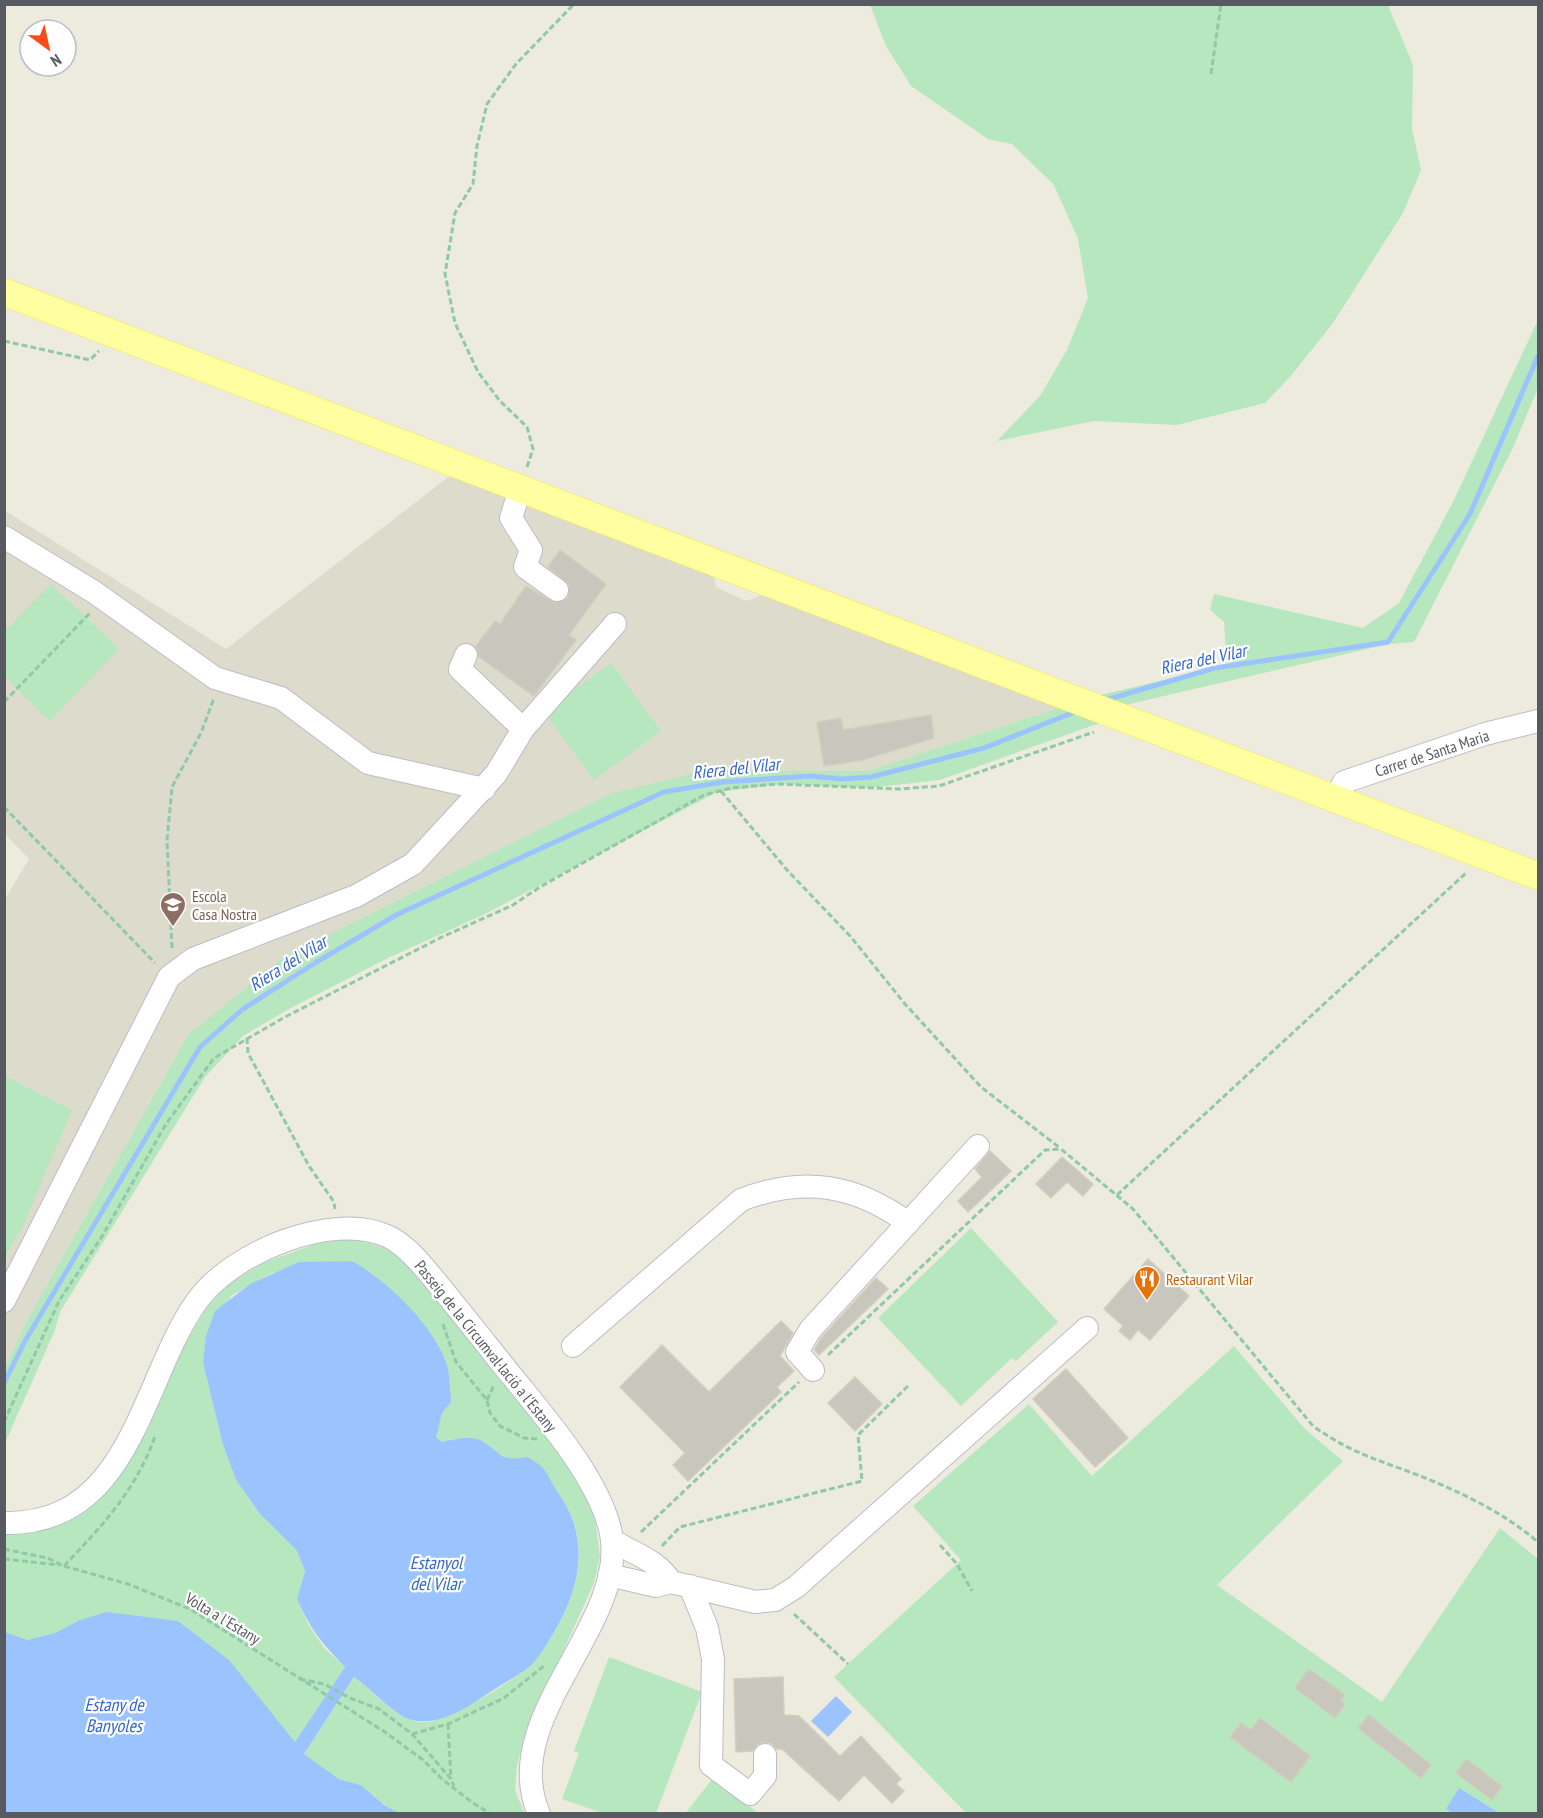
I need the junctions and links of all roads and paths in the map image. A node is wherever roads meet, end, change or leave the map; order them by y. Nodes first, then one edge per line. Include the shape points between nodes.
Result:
1 (574, 4) edge
2 (1221, 4) edge
3 (1210, 75) dead end
4 (4, 292) edge
5 (4, 341) edge
6 (100, 350) dead end
7 (520, 489) junction
8 (4, 537) edge
9 (557, 590) dead end
10 (104, 599) junction
11 (615, 624) dead end
12 (466, 655) dead end
13 (221, 679) junction
14 (4, 702) edge
15 (1117, 716) junction
16 (1539, 721) edge
17 (523, 729) junction
18 (483, 789) junction
19 (721, 790) junction
20 (1335, 799) junction
21 (4, 807) edge
22 (1485, 856) junction
23 (1539, 876) edge
24 (169, 977) junction
25 (247, 1038) junction
26 (978, 1146) dead end
27 (1061, 1149) dead end
28 (1117, 1195) dead end
29 (908, 1223) junction
30 (338, 1227) junction
31 (4, 1301) edge
32 (440, 1317) dead end
33 (1087, 1328) dead end
34 (573, 1346) dead end
35 (813, 1370) dead end
36 (909, 1385) dead end
37 (4, 1422) edge
38 (156, 1434) dead end
39 (545, 1440) dead end
40 (4, 1523) edge
41 (612, 1540) junction
42 (940, 1545) dead end
43 (4, 1549) edge
44 (657, 1551) dead end
45 (4, 1559) edge
46 (64, 1566) junction
47 (609, 1575) junction
48 (680, 1584) junction
49 (972, 1591) dead end
50 (794, 1614) dead end
51 (548, 1662) dead end
52 (848, 1664) dead end
53 (297, 1678) junction
54 (448, 1724) junction
55 (412, 1734) junction
56 (765, 1755) dead end
57 (451, 1779) junction
58 (454, 1788) junction
59 (491, 1814) edge
60 (539, 1814) edge

1 - 7 path via 516,64 488,104 477,146 473,184 455,213 445,274 455,323 478,372 527,427 533,448
2 - 3 path
4 - 7 main road
5 - 6 path via 90,360
7 - 9 street via 511,518 531,550 525,567
7 - 15 main road
8 - 10 street
10 - 13 street
10 - 14 path
11 - 17 street
12 - 17 street via 460,669
13 - 18 street via 281,698 368,763
13 - 24 path via 201,733 172,787 167,840 173,940
15 - 19 path via 1108,727 939,786 900,789 777,784
15 - 20 main road
16 - 20 street, Carrer de Santa Maria via 1485,734 1344,782
17 - 18 street
18 - 24 street via 413,864 356,896 193,959
19 - 25 path via 704,795 513,905 442,937
19 - 27 path via 904,1004 981,1087
20 - 22 main road
21 - 24 path
22 - 23 main road
22 - 28 path
24 - 31 street
25 - 30 path via 249,1053 285,1123 334,1202
25 - 37 path via 214,1058 166,1124 70,1289 59,1301
26 - 29 street
29 - 34 street via 883,1204 853,1192 802,1186 762,1192 741,1200
29 - 35 street via 810,1330 797,1352
30 - 40 street, Passeig de la Circumval·lació a l'Estany via 248,1257 222,1273 186,1319 123,1450 91,1492 49,1515
30 - 41 street, Passeig de la Circumval·lació a l'Estany via 365,1228 389,1236 428,1272 556,1431 601,1505
32 - 39 path via 456,1362 487,1400 490,1413 500,1426 524,1438
33 - 48 street via 796,1587 775,1600 755,1602
36 - 44 path via 858,1435 862,1481 680,1527
38 - 46 path via 129,1493
41 - 47 street, Passeig de la Circumval·lació a l'Estany
41 - 48 street via 654,1561
42 - 49 path via 957,1564
43 - 46 path, Volta a l'Estany via 47,1558
45 - 46 path, Volta a l'Estany
46 - 53 path, Volta a l'Estany via 128,1584 190,1609
47 - 48 street via 656,1586
47 - 60 street, Passeig de la Circumval·lació a l'Estany via 602,1598 544,1716 532,1754 530,1779
48 - 56 street via 707,1628 713,1659 711,1765 750,1794 765,1776
50 - 52 path
51 - 54 path via 504,1698
53 - 55 path, Volta a l'Estany via 324,1684 379,1709
53 - 58 path, Volta a l'Estany via 423,1760
54 - 55 path
54 - 57 path
55 - 57 path, Volta a l'Estany
57 - 58 path, Volta a l'Estany
58 - 59 path, Volta a l'Estany

